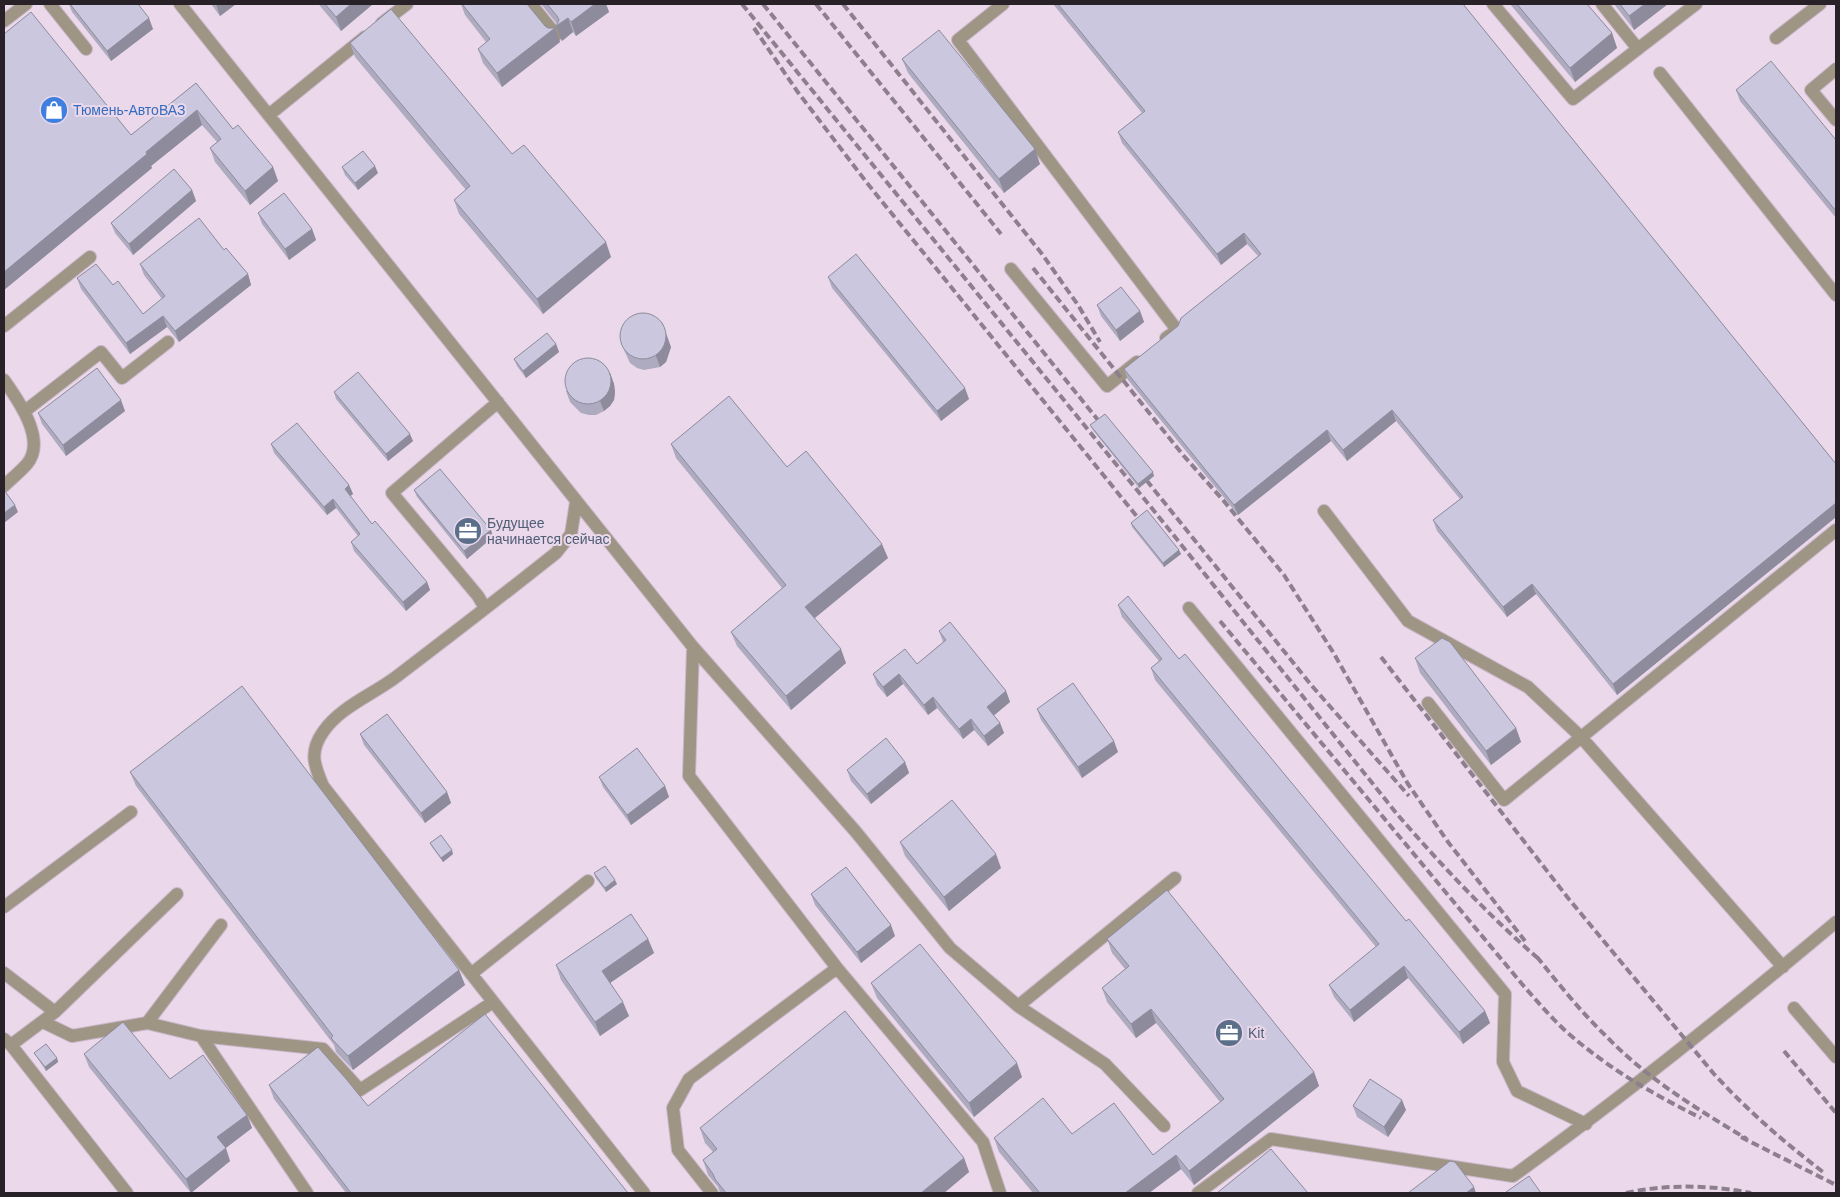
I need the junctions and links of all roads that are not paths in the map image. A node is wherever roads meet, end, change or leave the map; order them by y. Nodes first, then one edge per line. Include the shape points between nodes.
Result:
1 (26, 4) edge
2 (50, 4) edge
3 (180, 4) edge
4 (407, 4) edge
5 (531, 4) edge
6 (1003, 4) edge
7 (1493, 4) edge
8 (1602, 4) edge
9 (1696, 4) edge
10 (1820, 4) edge
11 (4, 21) edge
12 (556, 35) edge
13 (1776, 38) dead end
14 (86, 49) dead end
15 (1638, 49) junction
16 (1836, 69) edge
17 (1660, 73) dead end
18 (270, 114) junction
19 (1836, 120) edge
20 (90, 257) dead end
21 (1011, 269) dead end
22 (1836, 295) edge
23 (4, 326) edge
24 (168, 342) dead end
25 (4, 380) edge
26 (498, 402) junction
27 (25, 411) junction
28 (4, 486) edge
29 (576, 502) junction
30 (1324, 511) dead end
31 (1836, 530) edge
32 (485, 608) junction
33 (1189, 608) dead end
34 (693, 647) junction
35 (1428, 703) dead end
36 (1581, 736) junction
37 (131, 812) dead end
38 (1175, 878) dead end
39 (588, 880) dead end
40 (177, 894) dead end
41 (4, 907) edge
42 (1836, 922) edge
43 (221, 925) dead end
44 (1783, 967) junction
45 (837, 968) junction
46 (4, 973) edge
47 (472, 974) junction
48 (493, 1002) junction
49 (1018, 1006) junction
50 (1794, 1008) dead end
51 (54, 1012) junction
52 (43, 1022) junction
53 (147, 1024) junction
54 (201, 1036) junction
55 (7, 1042) edge
56 (1836, 1057) edge
57 (1586, 1124) junction
58 (1164, 1126) dead end
59 (127, 1193) edge
60 (307, 1193) edge
61 (644, 1193) edge
62 (712, 1193) edge
63 (1000, 1193) edge
64 (1198, 1193) edge

1 - 11 lane
2 - 14 lane
3 - 18 lane
4 - 18 lane
5 - 12 lane
6 - 21 lane via 958,40 1177,330 1107,386
7 - 15 lane via 1573,99
8 - 15 lane
9 - 15 lane
10 - 13 lane
16 - 19 lane via 1811,90
17 - 22 lane
18 - 26 lane
20 - 23 lane
24 - 27 lane via 122,378 102,352
25 - 27 lane
26 - 29 lane
26 - 32 lane via 392,493
27 - 28 lane via 34,444 28,463
29 - 32 lane via 571,534 556,553
29 - 34 lane
30 - 36 lane via 1408,621 1528,687
31 - 36 lane
32 - 47 lane via 394,678 341,713 323,732 316,748 314,766 323,786
33 - 57 lane via 1505,994 1503,1062 1517,1091
34 - 45 lane via 690,776
34 - 49 lane via 856,832 950,948
35 - 36 lane via 1504,800
36 - 44 lane
37 - 41 lane
38 - 49 lane
39 - 47 lane
40 - 51 lane
42 - 44 lane
43 - 53 lane
44 - 57 lane
45 - 62 lane via 689,1078 673,1108 678,1150
45 - 63 lane via 983,1142
46 - 51 lane
47 - 48 lane
48 - 54 lane via 360,1090 323,1049
48 - 61 lane
49 - 58 lane via 1105,1064
50 - 56 lane
51 - 52 lane
52 - 53 lane via 72,1036
52 - 55 lane
53 - 54 lane
54 - 60 lane
55 - 59 lane
57 - 64 lane via 1513,1176 1271,1139

